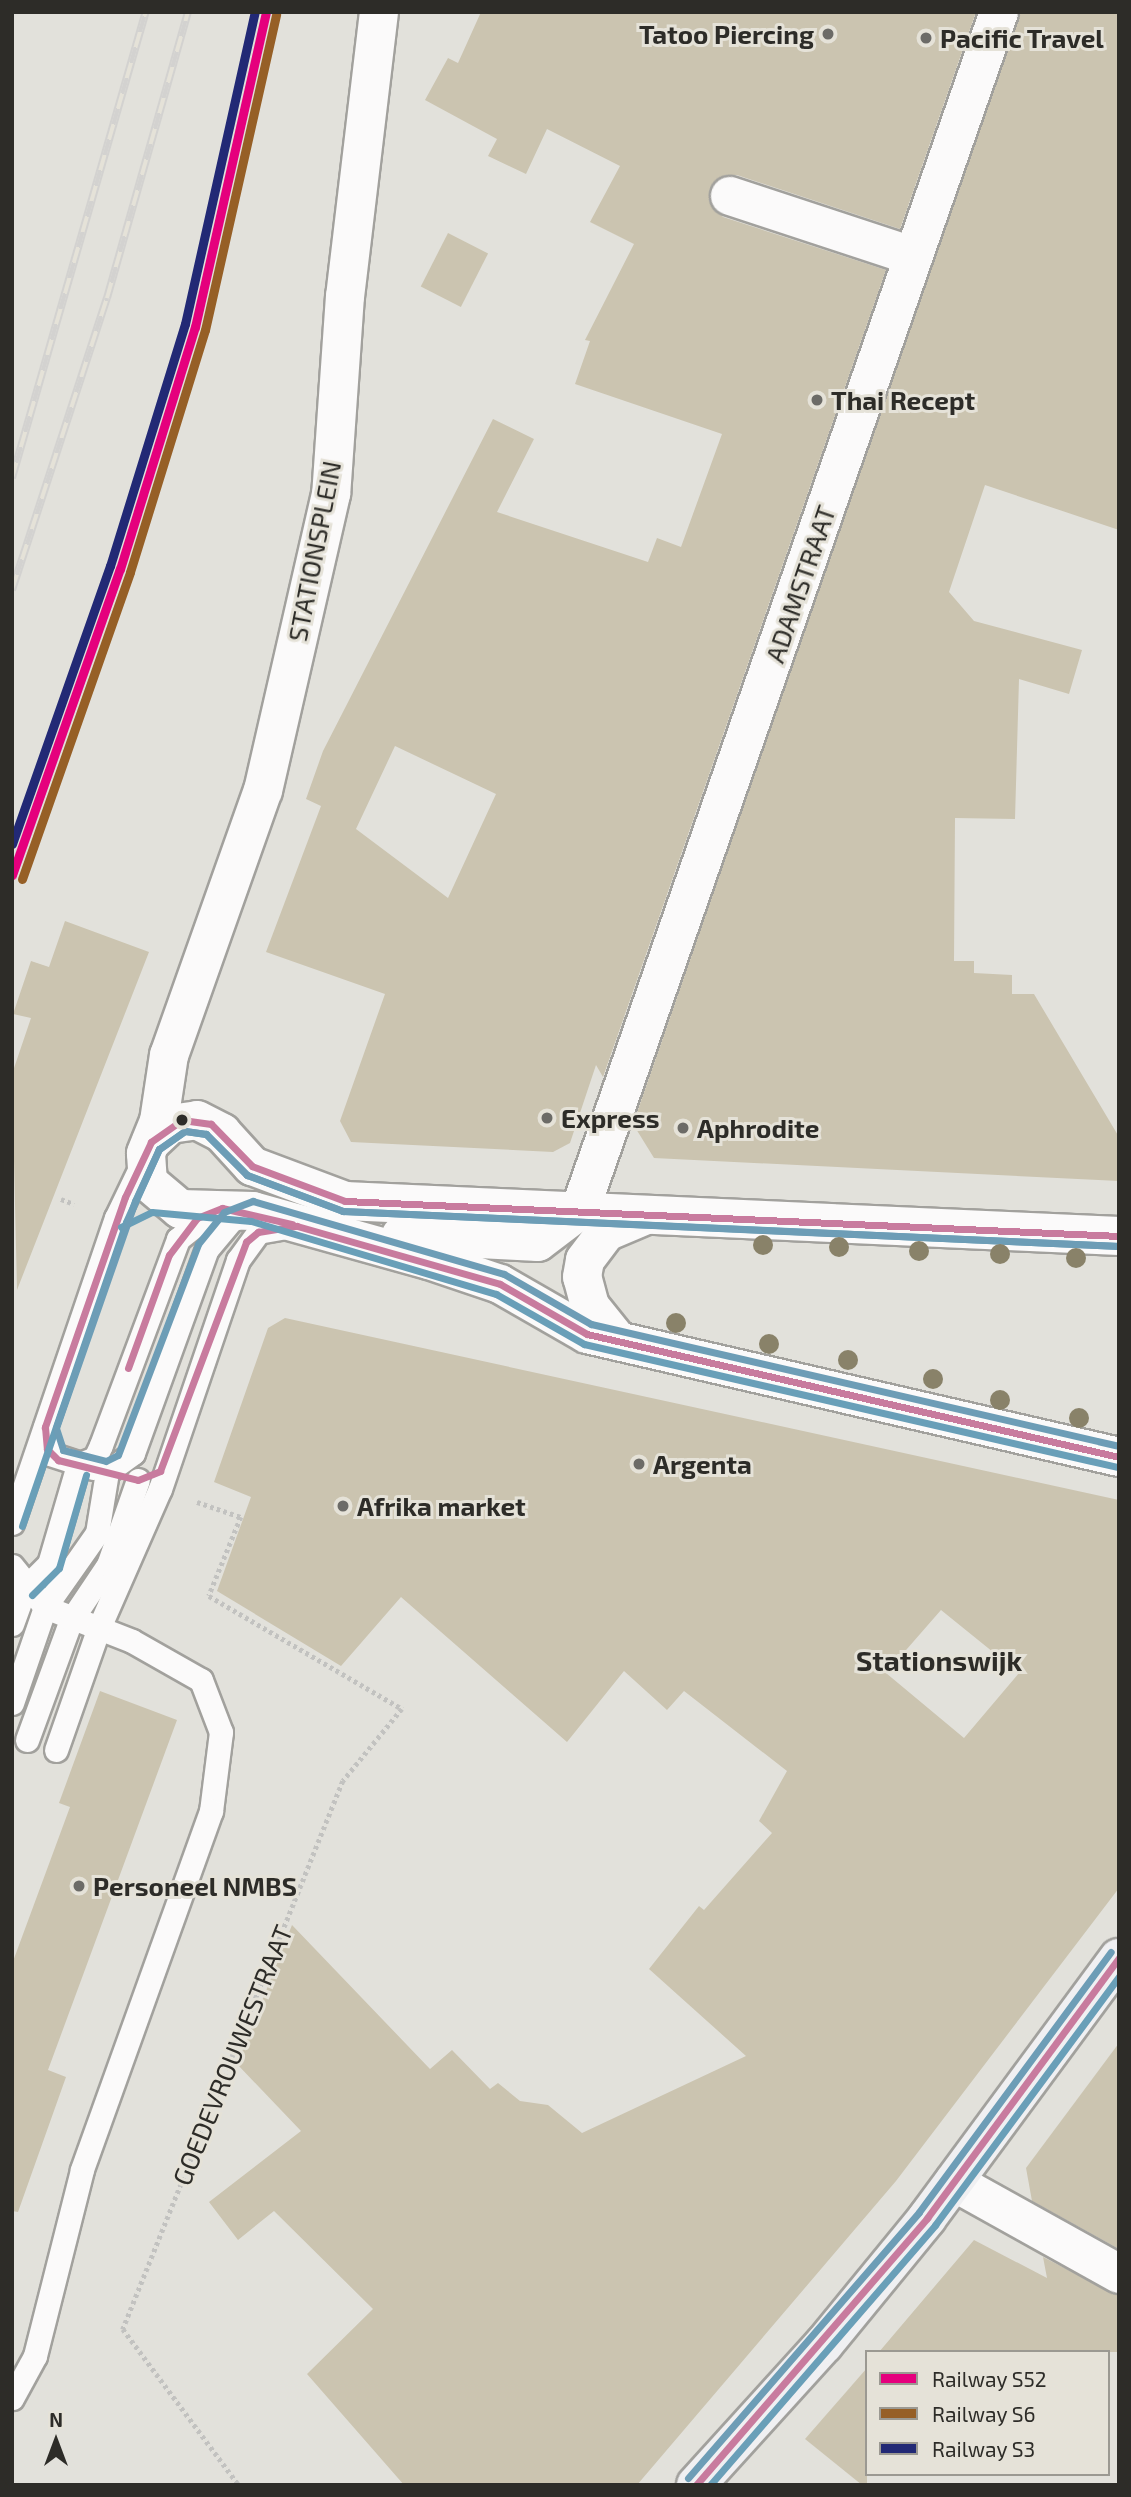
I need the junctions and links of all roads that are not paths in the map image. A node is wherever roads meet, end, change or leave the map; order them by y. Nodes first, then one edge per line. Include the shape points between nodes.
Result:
1 (379, 12) edge
2 (999, 12) edge
3 (730, 196) dead end
4 (913, 256) junction
5 (166, 1071) junction
6 (182, 1120) junction
7 (231, 1145) junction
8 (148, 1148) junction
9 (209, 1208) junction
10 (580, 1210) junction
11 (652, 1214) junction
12 (116, 1218) junction
13 (297, 1226) junction
14 (1119, 1236) edge
15 (618, 1341) junction
16 (45, 1427) junction
17 (173, 1450) junction
18 (1119, 1457) edge
19 (78, 1465) junction
20 (107, 1472) junction
21 (138, 1480) junction
22 (12, 1524) edge
23 (12, 1566) edge
24 (25, 1588) junction
25 (45, 1607) junction
26 (71, 1620) junction
27 (12, 1624) edge
28 (98, 1630) junction
29 (12, 1703) edge
30 (27, 1741) dead end
31 (56, 1750) dead end
32 (1119, 1958) edge
33 (954, 2182) junction
34 (1119, 2274) edge
35 (12, 2398) edge
36 (696, 2485) edge

1 - 5 street, STATIONSPLEIN via 345,296 331,494 263,790
2 - 4 street, ADAMSTRAAT
3 - 4 street
4 - 10 street, ADAMSTRAAT
5 - 6 street via 169,1095
5 - 8 street, STATIONSPLEIN
6 - 7 street via 211,1124
6 - 8 street, STATIONSPLEIN
7 - 9 street via 230,1188
7 - 10 street via 253,1166 345,1201
8 - 9 street, STATIONSPLEIN via 148,1182
8 - 12 lane, STATIONSPLEIN
9 - 12 lane via 138,1202
9 - 13 street
9 - 19 lane via 178,1240 101,1445 95,1458
9 - 20 lane via 231,1220 207,1249 133,1453
10 - 11 street
10 - 13 street via 558,1233 515,1245
11 - 14 street
11 - 15 street via 606,1231 585,1260 582,1277 590,1306
12 - 16 lane, STATIONSPLEIN
13 - 15 street via 500,1284 587,1334
13 - 17 lane via 258,1231 246,1242
15 - 18 street
16 - 19 lane via 50,1454
16 - 22 lane, STATIONSPLEIN
17 - 21 lane via 160,1471
17 - 28 lane
19 - 20 lane
19 - 24 lane via 49,1564
20 - 21 lane
20 - 25 lane via 97,1533
21 - 26 lane via 108,1565
23 - 24 lane
24 - 25 lane
24 - 27 lane
25 - 26 lane
25 - 29 lane
26 - 28 lane
26 - 30 lane
28 - 31 lane
28 - 35 lane via 132,1641 201,1680 221,1732 219,1770 211,1811 82,2170 35,2356
32 - 33 main road
33 - 34 street
33 - 36 main road via 824,2344

